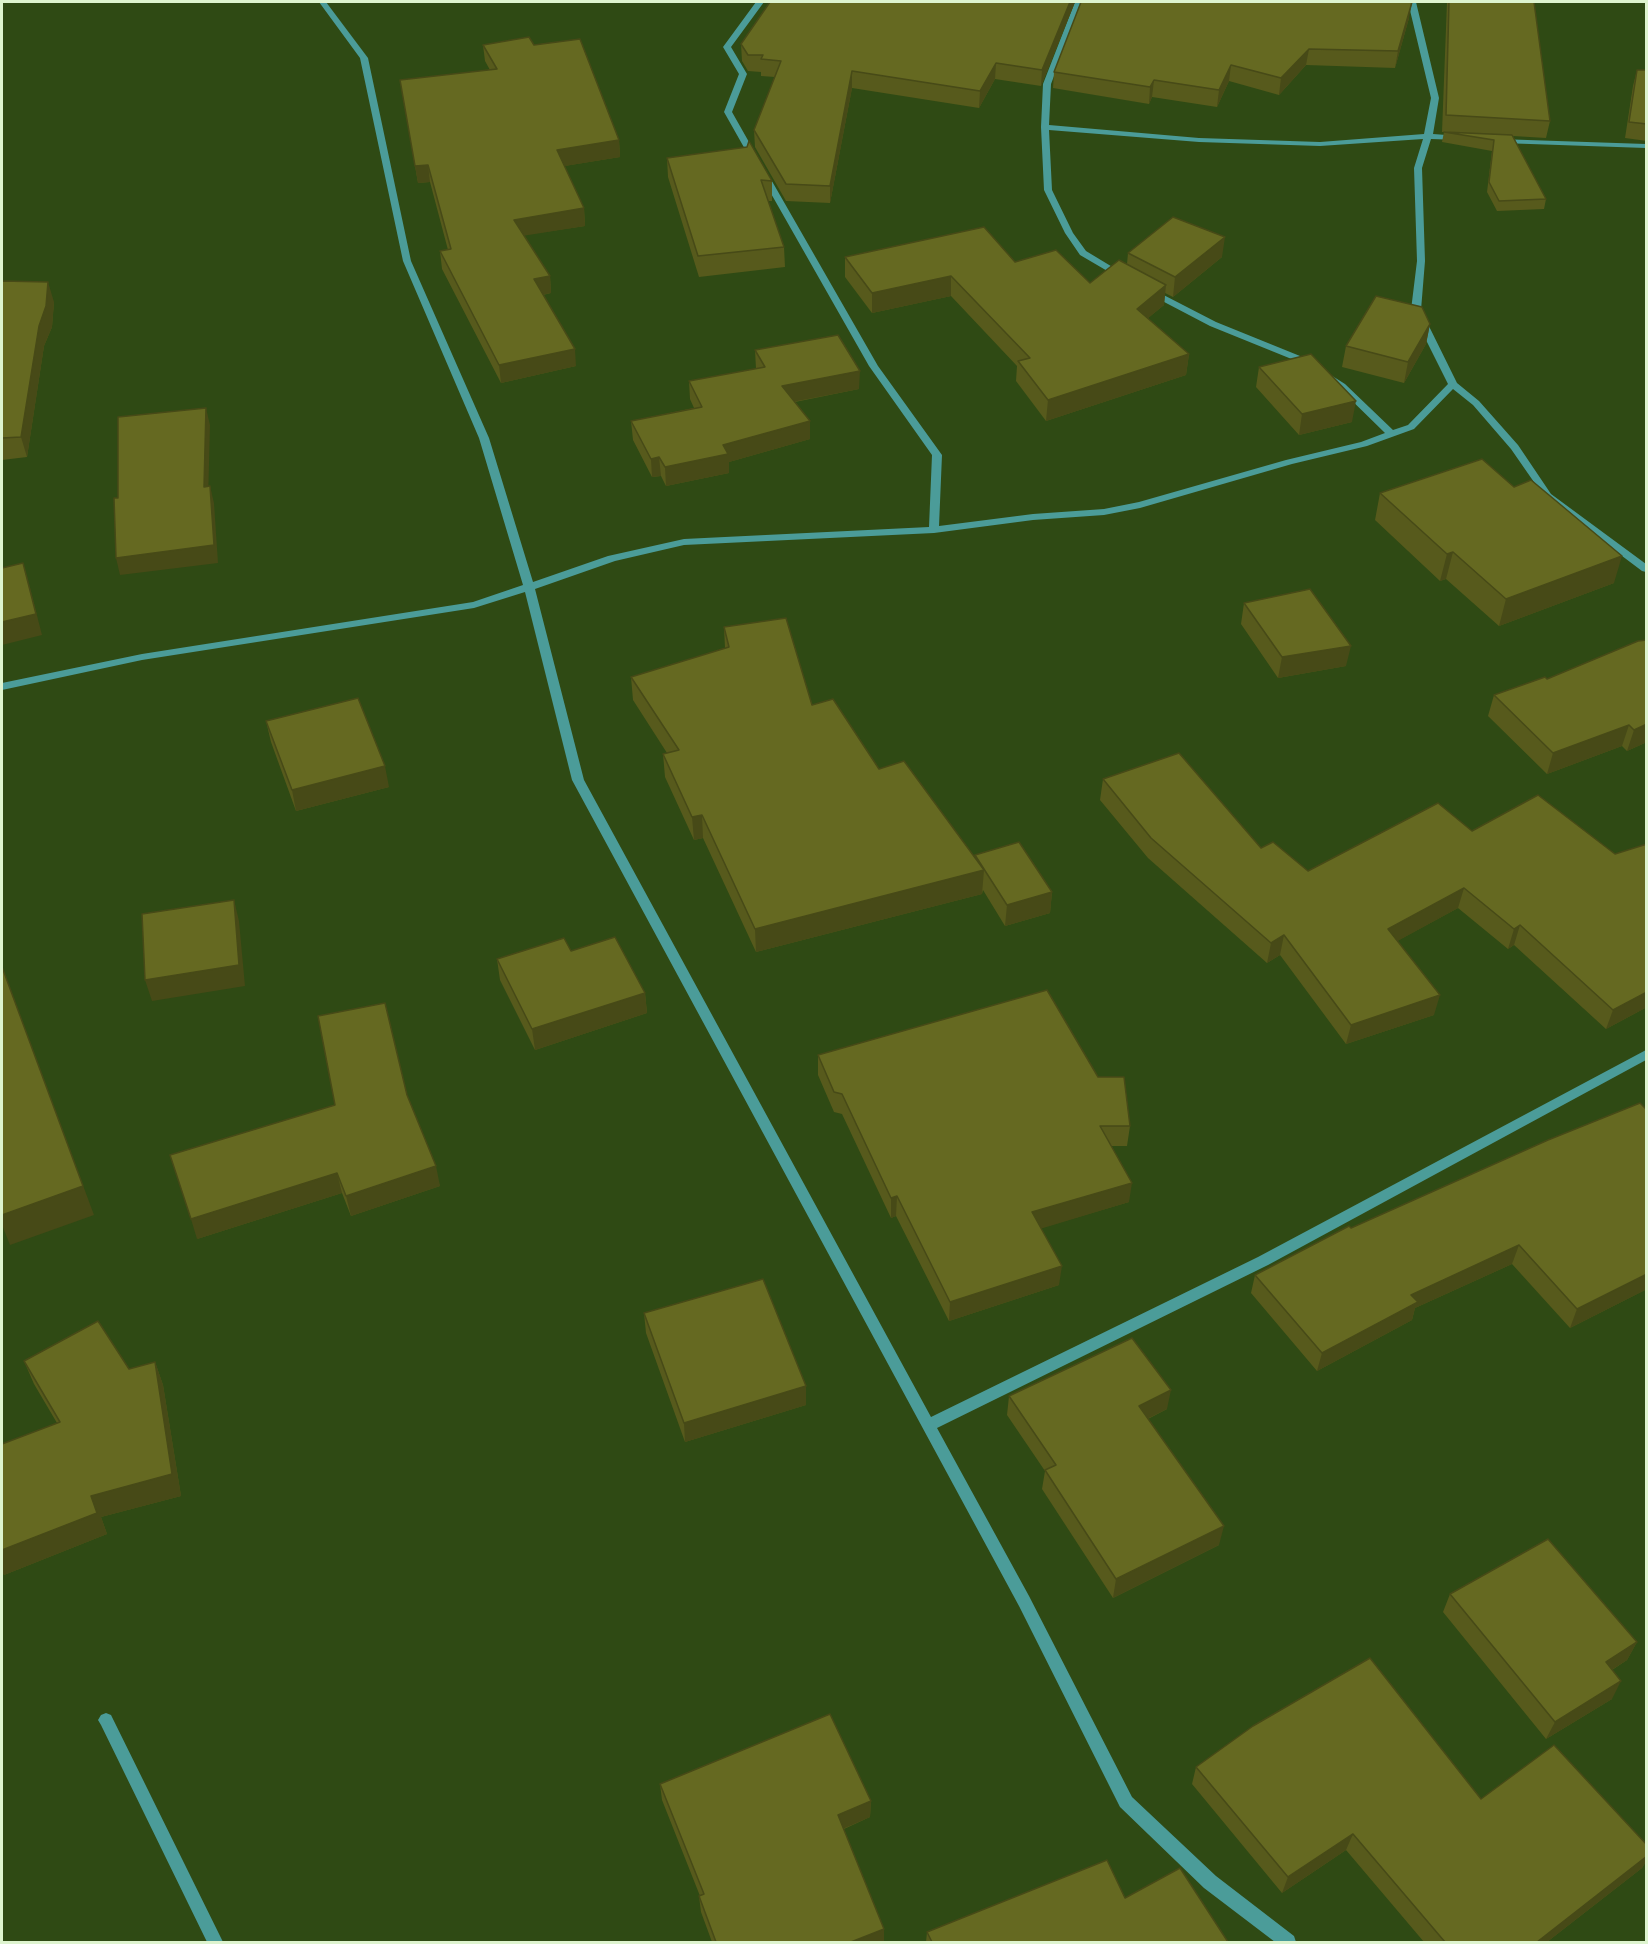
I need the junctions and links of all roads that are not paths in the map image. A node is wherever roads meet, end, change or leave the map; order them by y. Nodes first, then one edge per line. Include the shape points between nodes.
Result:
1 (321, 2) edge
2 (760, 2) edge
3 (1078, 2) edge
4 (1412, 2) edge
5 (1045, 127) junction
6 (1428, 136) junction
7 (1474, 139) edge
8 (1485, 140) edge
9 (1647, 146) edge
10 (1127, 280) edge
11 (1137, 285) edge
12 (1453, 384) junction
13 (1391, 434) junction
14 (933, 531) junction
15 (1647, 569) edge
16 (529, 587) junction
17 (2, 687) edge
18 (1647, 1055) edge
19 (929, 1425) junction
20 (106, 1720) dead end
21 (215, 1942) edge
22 (1288, 1942) edge

1 - 16 street via 364,58 407,261 484,438
2 - 14 street via 727,47 743,74 728,112 874,366 938,455
3 - 5 street via 1047,84
4 - 6 street via 1435,98
5 - 6 street via 1199,141 1320,144
5 - 10 street via 1048,190 1069,233 1083,253
6 - 7 street
6 - 12 street via 1418,168 1421,261 1416,310
8 - 9 street
11 - 13 street via 1214,324 1297,358 1342,386
12 - 13 street via 1411,426
12 - 15 street via 1476,403 1515,447 1548,496
13 - 14 street via 1140,505
14 - 16 street via 684,542 612,558
16 - 17 street via 474,605 142,657
16 - 19 street via 578,780
18 - 19 street via 1263,1261
19 - 22 street via 1126,1802 1210,1882
20 - 21 street

